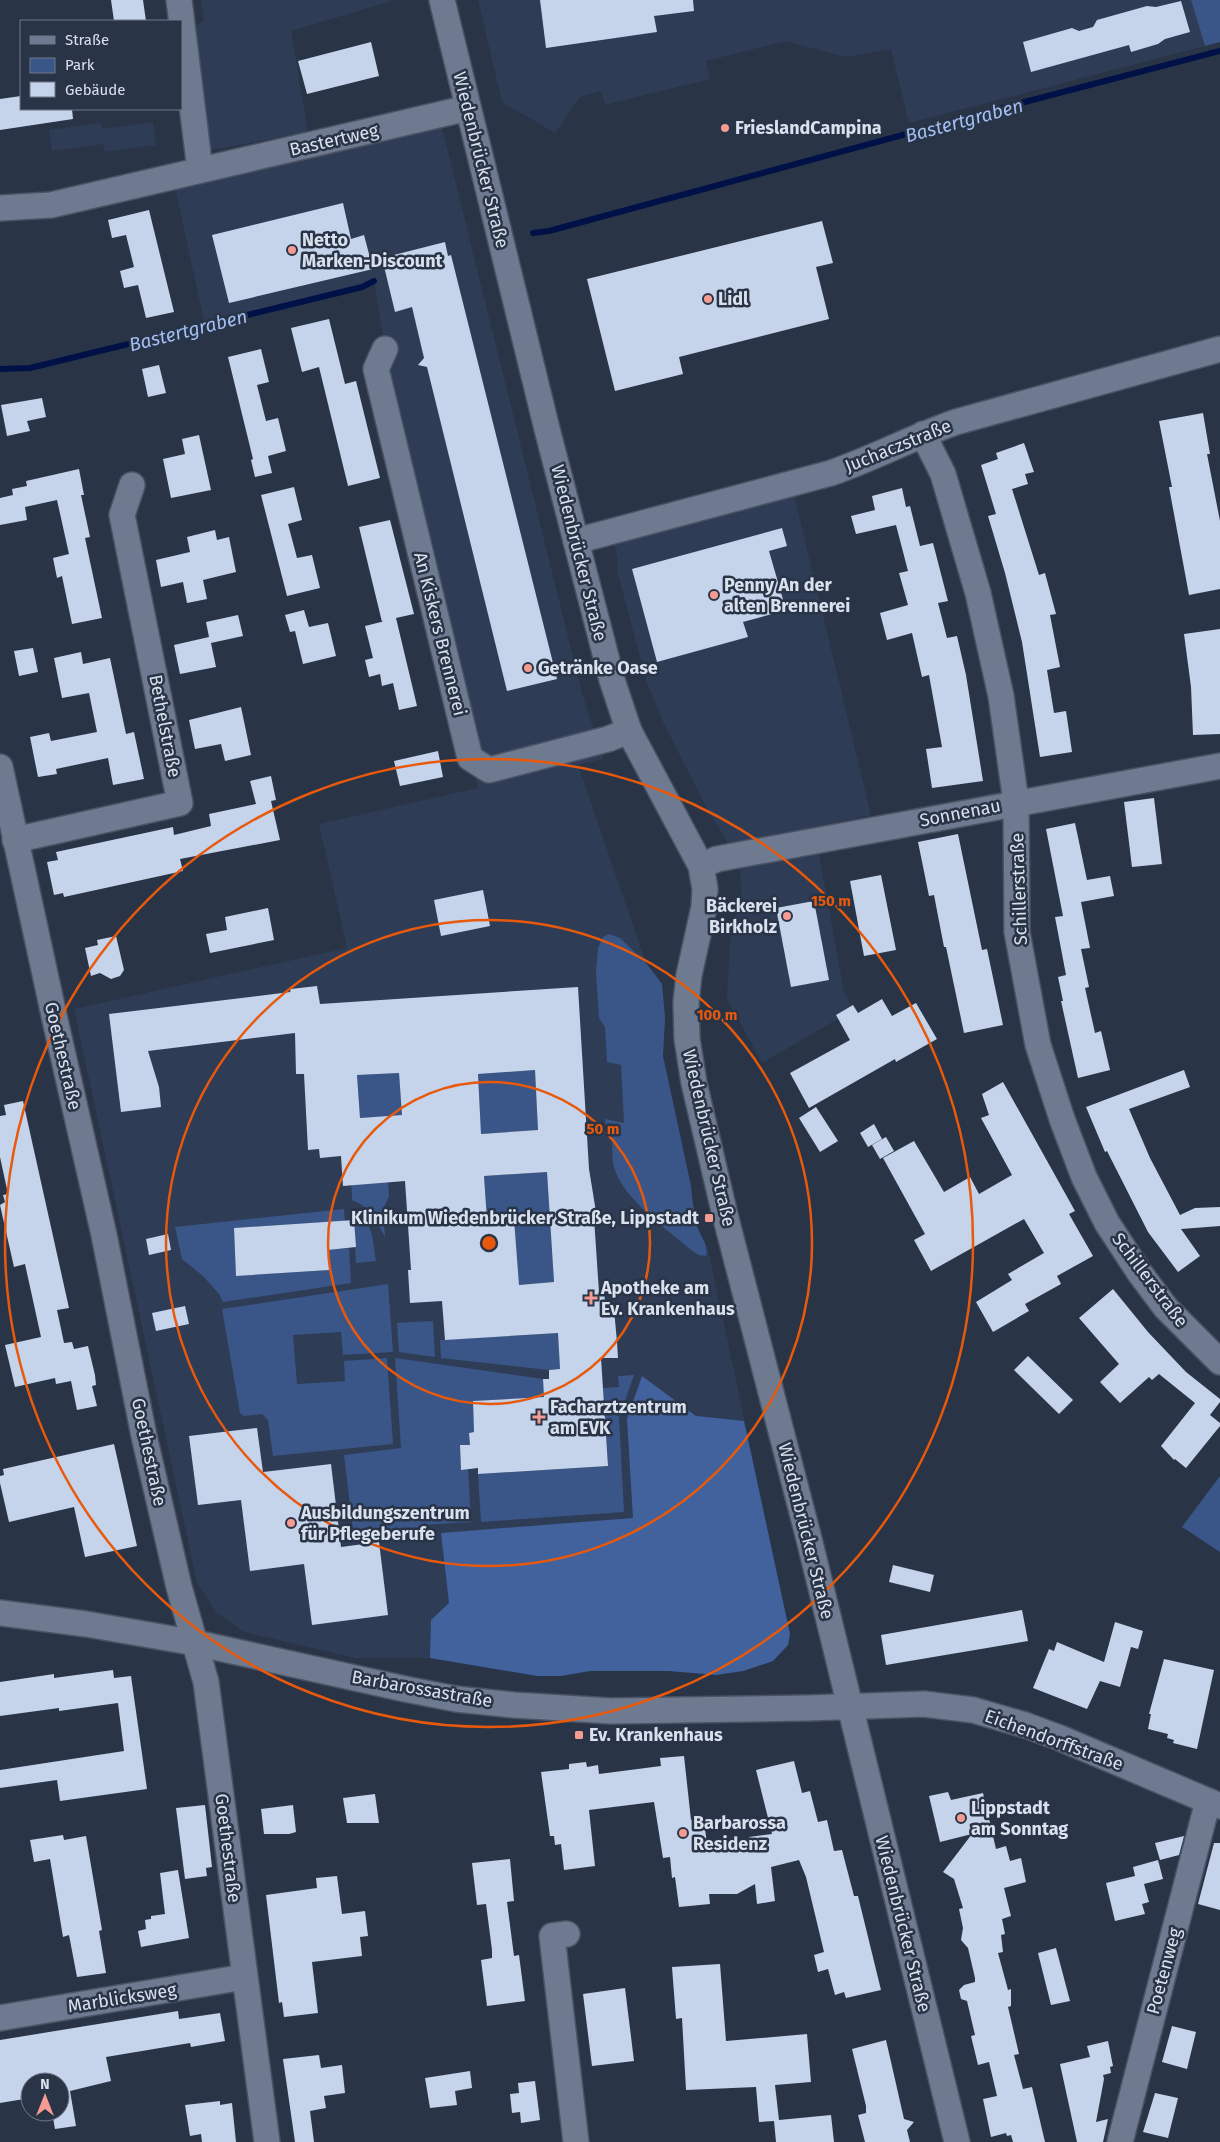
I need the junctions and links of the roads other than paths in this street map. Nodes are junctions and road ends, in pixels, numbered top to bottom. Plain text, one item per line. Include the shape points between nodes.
1 (179, 0) edge
2 (442, 0) edge
3 (181, 20) edge
4 (182, 24) edge
5 (468, 108) junction
6 (200, 170) junction
7 (0, 208) edge
8 (385, 349) dead end
9 (1219, 355) edge
10 (922, 434) junction
11 (132, 485) dead end
12 (576, 541) junction
13 (629, 731) junction
14 (0, 766) edge
15 (1220, 766) edge
16 (1016, 802) junction
17 (15, 840) junction
18 (701, 866) junction
19 (1220, 1362) edge
20 (0, 1613) edge
21 (196, 1643) junction
22 (850, 1707) junction
23 (1214, 1803) edge
24 (567, 1934) dead end
25 (244, 1977) junction
26 (0, 2018) edge
27 (267, 2142) edge
28 (576, 2142) edge
29 (957, 2142) edge
30 (1120, 2142) edge

1 - 3 street
2 - 5 street, Wiedenbrücker Straße
4 - 6 street
5 - 6 street, Bastertweg
5 - 12 street, Wiedenbrücker Straße
6 - 7 street, Bastertweg via 51,204
8 - 13 street, An Kiskers Brennerei via 376,369 470,758 488,770
9 - 10 street, Juchaczstraße via 956,422
10 - 12 street, Juchaczstraße via 831,473
10 - 16 street, Schillerstraße via 943,474 978,593 1001,696
11 - 17 street, Bethelstraße via 122,515 180,803
12 - 13 street, Wiedenbrücker Straße via 612,680
13 - 18 street, Wiedenbrücker Straße
14 - 17 street, Goethestraße
15 - 16 street, Sonnenau
16 - 18 street, Sonnenau via 717,859
16 - 19 street, Schillerstraße via 1017,932 1038,1044 1062,1119 1084,1177 1139,1272 1166,1308
17 - 21 street, Goethestraße via 104,1235 144,1436 179,1586
18 - 22 street, Wiedenbrücker Straße via 704,907 686,1002 687,1040 694,1083
20 - 21 street, Barbarossastraße
21 - 22 street, Barbarossastraße via 405,1689 514,1705 611,1711
21 - 25 street, Goethestraße via 206,1682
22 - 23 street, Eichendorffstraße via 924,1704 972,1710 1060,1738
22 - 29 street, Wiedenbrücker Straße
23 - 30 street, Poetenweg
24 - 28 street via 552,1936
25 - 26 street, Marblicksweg
25 - 27 street, Goethestraße

